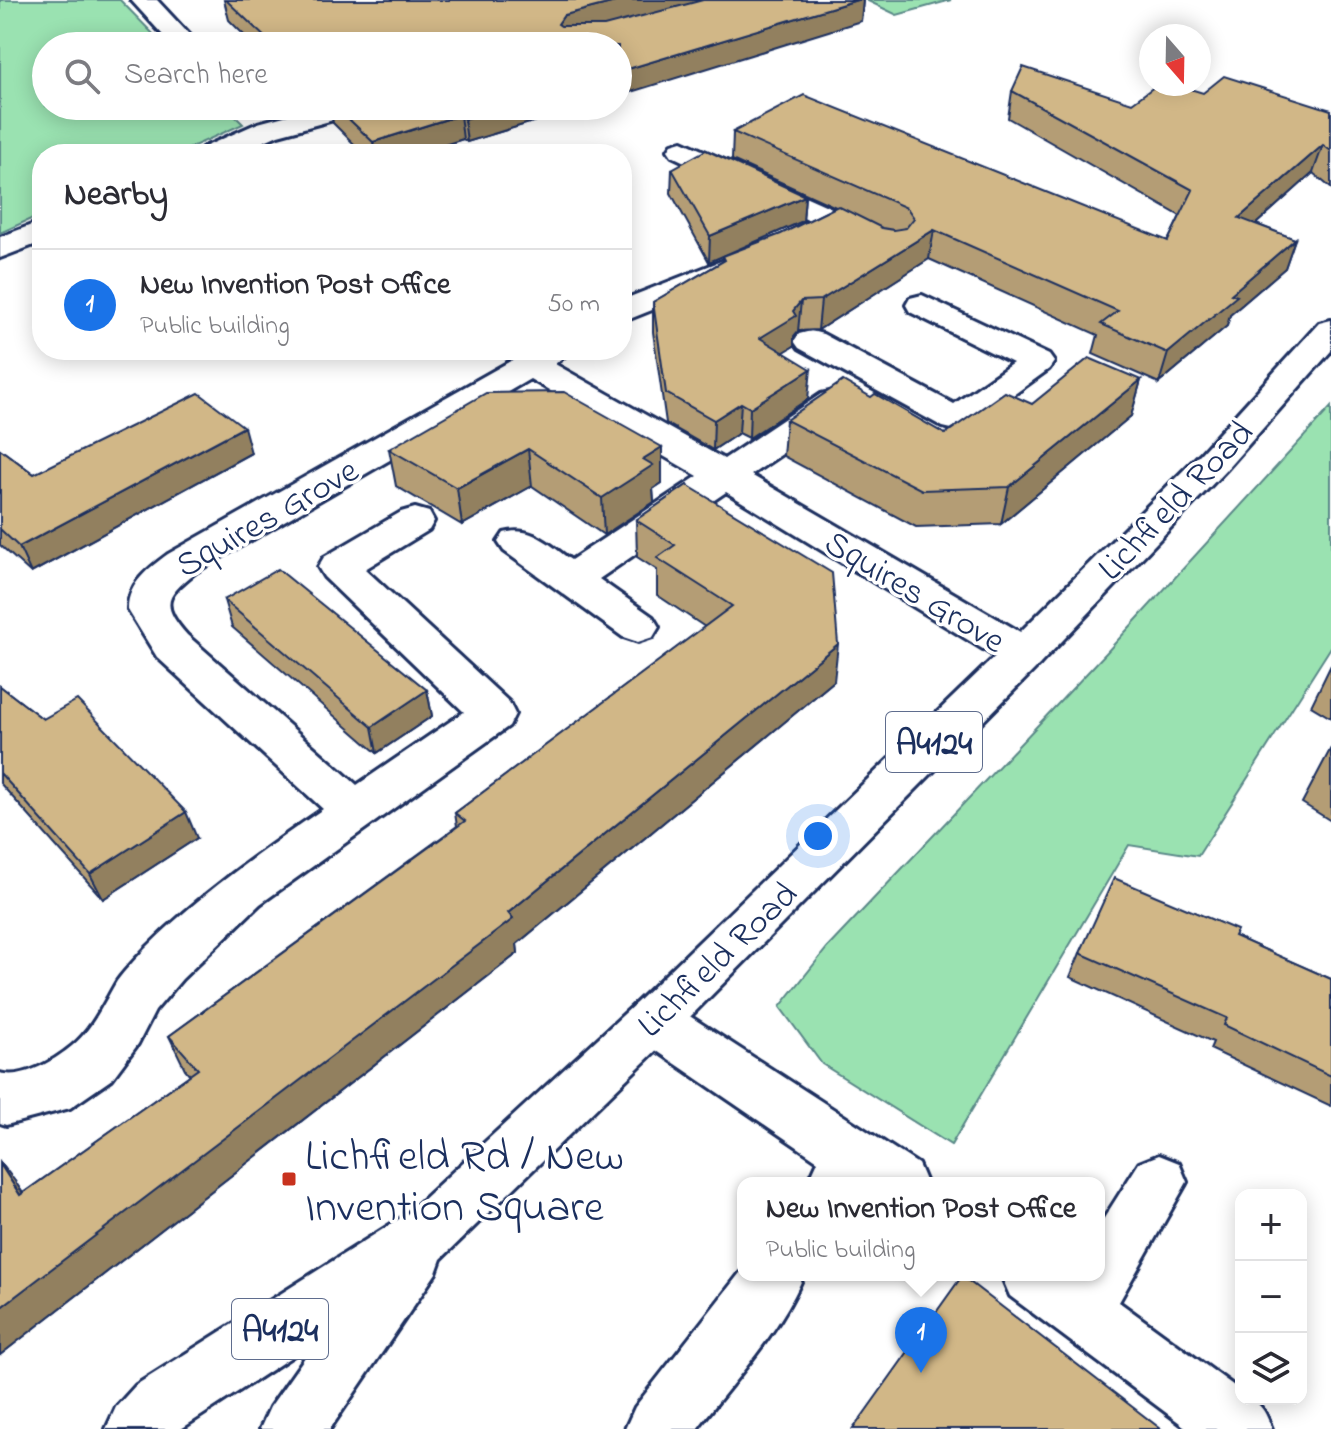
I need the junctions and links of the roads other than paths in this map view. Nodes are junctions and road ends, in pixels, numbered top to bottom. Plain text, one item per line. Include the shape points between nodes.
1 (146, 1) edge
2 (174, 32) edge
3 (259, 120) edge
4 (301, 120) edge
5 (268, 129) junction
6 (234, 144) edge
7 (682, 150) dead end
8 (834, 221) junction
9 (32, 235) edge
10 (891, 247) edge
11 (0, 249) edge
12 (922, 305) dead end
13 (632, 308) edge
14 (1331, 330) edge
15 (811, 341) dead end
16 (537, 360) edge
17 (547, 360) edge
18 (873, 375) junction
19 (726, 476) junction
20 (415, 521) dead end
21 (518, 542) dead end
22 (571, 579) junction
23 (638, 627) dead end
24 (1024, 654) junction
25 (354, 810) junction
26 (653, 1020) junction
27 (0, 1098) edge
28 (863, 1173) edge
29 (1159, 1182) dead end
30 (428, 1234) junction
31 (1105, 1270) edge
32 (770, 1281) edge
33 (1040, 1281) edge
34 (1098, 1281) edge
35 (1081, 1309) junction
36 (138, 1429) edge
37 (292, 1429) edge
38 (657, 1429) edge
39 (1240, 1429) edge

1 - 2 street
3 - 5 street
4 - 5 street
5 - 6 street
7 - 8 street
8 - 10 street
8 - 13 street
9 - 11 street
12 - 18 street via 1037,362 956,419
14 - 24 street, Lichfield Road / A4124 via 1213,462
15 - 18 street
16 - 25 street, Squires Grove via 182,563 154,584 146,603 153,625 172,646
17 - 19 street, Squires Grove
18 - 19 street
19 - 22 street
19 - 24 street, Squires Grove
20 - 25 street via 338,567 493,714
21 - 22 street
22 - 23 street
24 - 26 street, Lichfield Road / A4124
25 - 27 street via 243,890 164,964 93,1062 51,1090
26 - 28 street
26 - 30 street, Lichfield Road / A4124
29 - 31 street
30 - 36 street, Lichfield Road / A4124 via 158,1407
30 - 37 street, Lichfield Road / A4124
32 - 38 street
33 - 35 street
34 - 35 street
35 - 39 street

